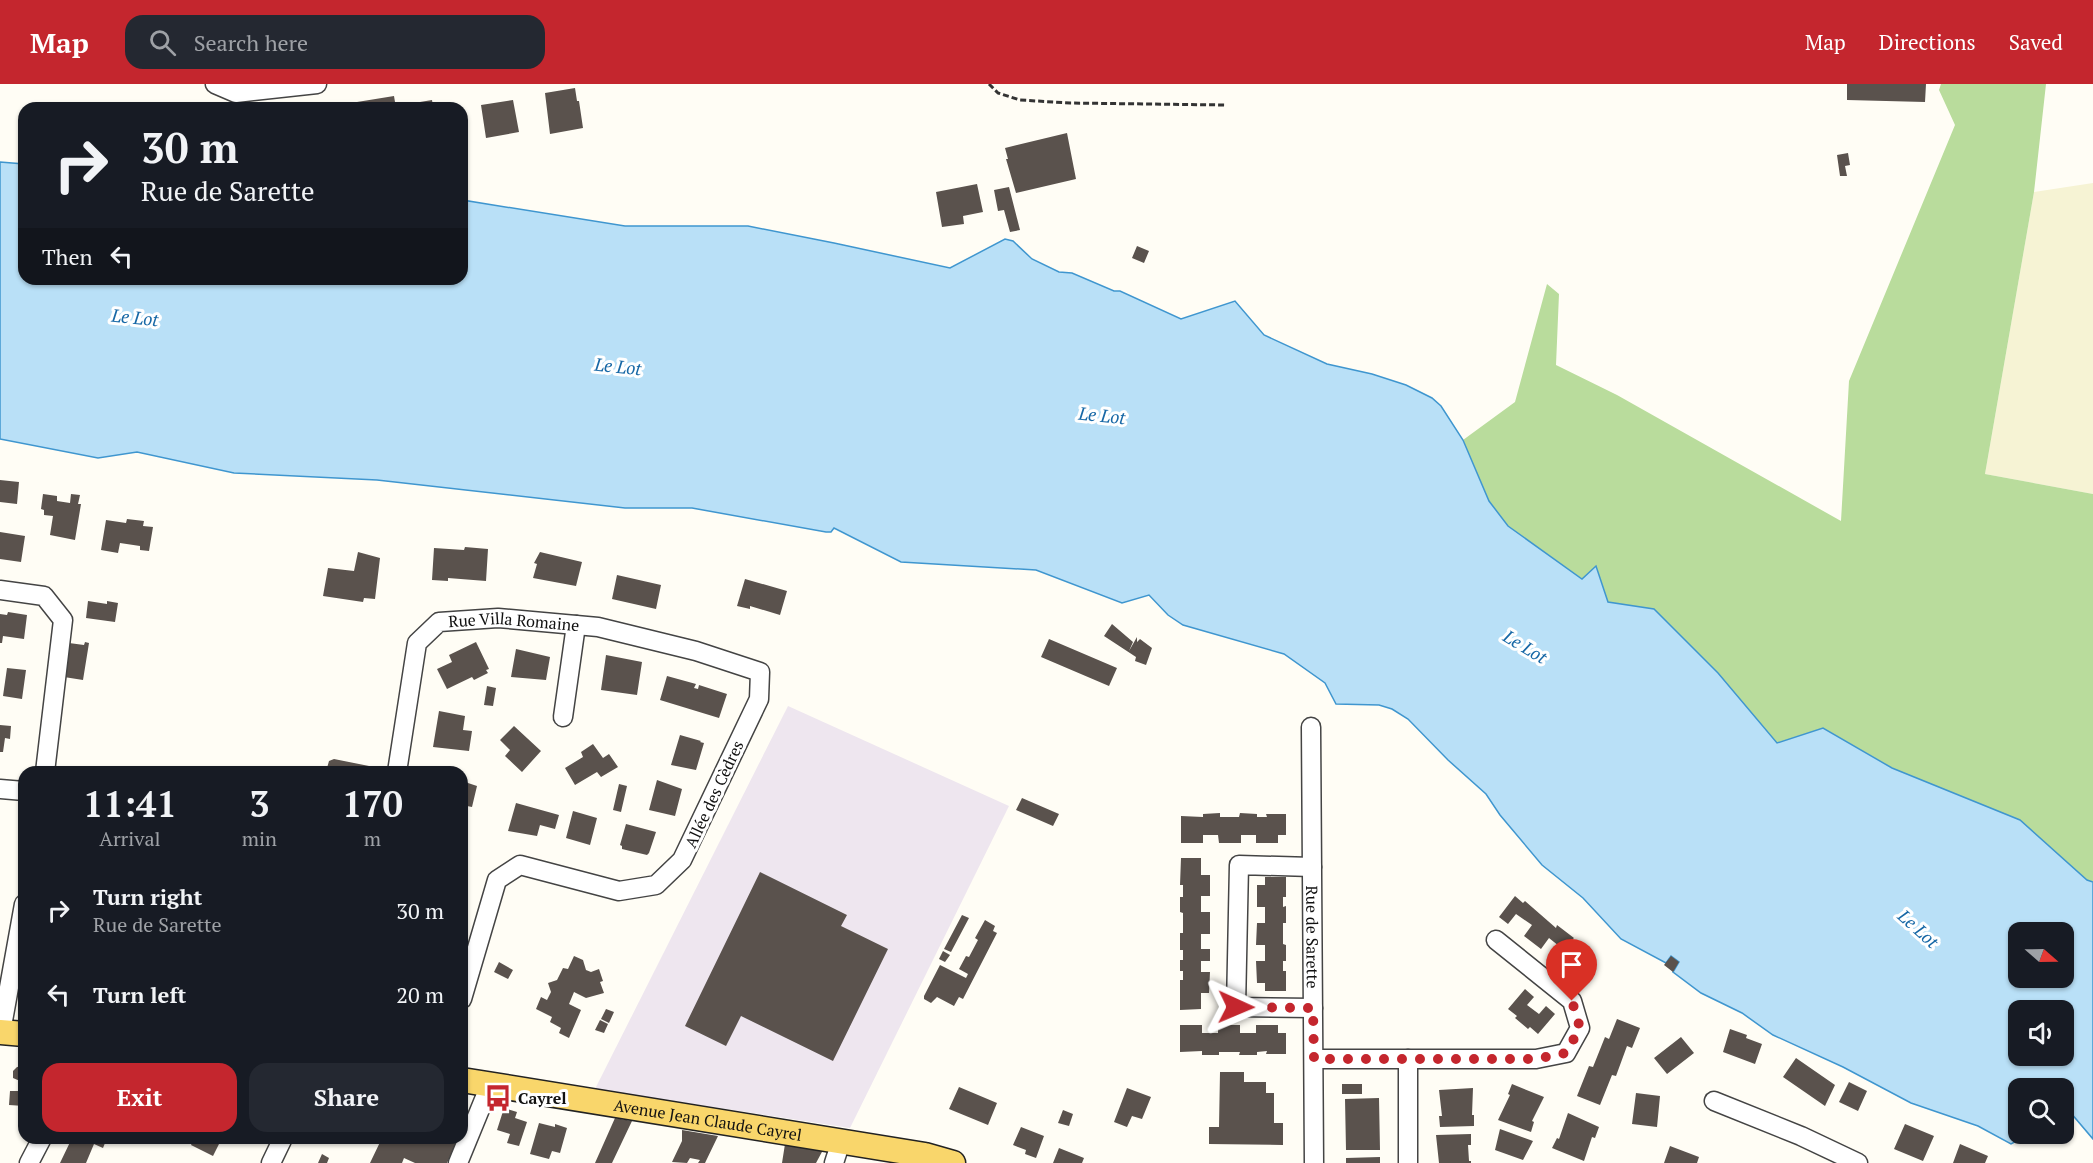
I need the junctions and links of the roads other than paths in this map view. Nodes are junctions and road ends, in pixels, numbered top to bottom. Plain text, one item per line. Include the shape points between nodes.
1 (215, 84) edge
2 (317, 84) edge
3 (0, 590) edge
4 (576, 625) junction
5 (710, 656) joint
6 (563, 717) dead end
7 (1311, 727) dead end
8 (46, 766) edge
9 (398, 766) edge
10 (0, 789) edge
11 (18, 790) edge
12 (1312, 867) junction
13 (1496, 940) dead end
14 (18, 952) edge
15 (468, 979) edge
16 (1313, 1008) junction
17 (8, 1033) edge
18 (1314, 1059) junction
19 (1408, 1059) junction
20 (468, 1081) edge
21 (490, 1085) junction
22 (1714, 1101) dead end
23 (468, 1139) edge
24 (39, 1144) edge
25 (280, 1144) edge
26 (466, 1144) edge
27 (838, 1152) edge
28 (29, 1163) edge
29 (271, 1163) edge
30 (458, 1163) edge
31 (953, 1163) edge
32 (1314, 1163) edge
33 (1408, 1163) edge
34 (1857, 1163) edge

1 - 2 street via 236,93
3 - 8 street via 44,596 63,620
4 - 5 street, Rue Villa Romaine via 598,627
4 - 6 street
4 - 9 street, Rue Villa Romaine via 498,618 439,622 417,643
5 - 15 street, Allée des Cèdres via 760,672 759,699 682,860 656,885 620,891 520,865 497,880
7 - 12 street, Rue de Sarette
10 - 11 street
12 - 16 street, Rue de Sarette
12 - 16 street, Rue de Sarette via 1239,866 1236,1007
13 - 19 street via 1572,1001 1580,1028 1566,1053 1536,1059
14 - 17 street
16 - 18 street, Rue de Sarette
18 - 19 street
18 - 32 street, Rue de Sarette
19 - 33 street
20 - 21 main road, Avenue Jean Claude Cayrel
21 - 23 street
21 - 27 main road, Avenue Jean Claude Cayrel
22 - 34 street
24 - 28 street
25 - 29 street
26 - 30 street
27 - 31 main road, Avenue Jean Claude Cayrel via 925,1155

